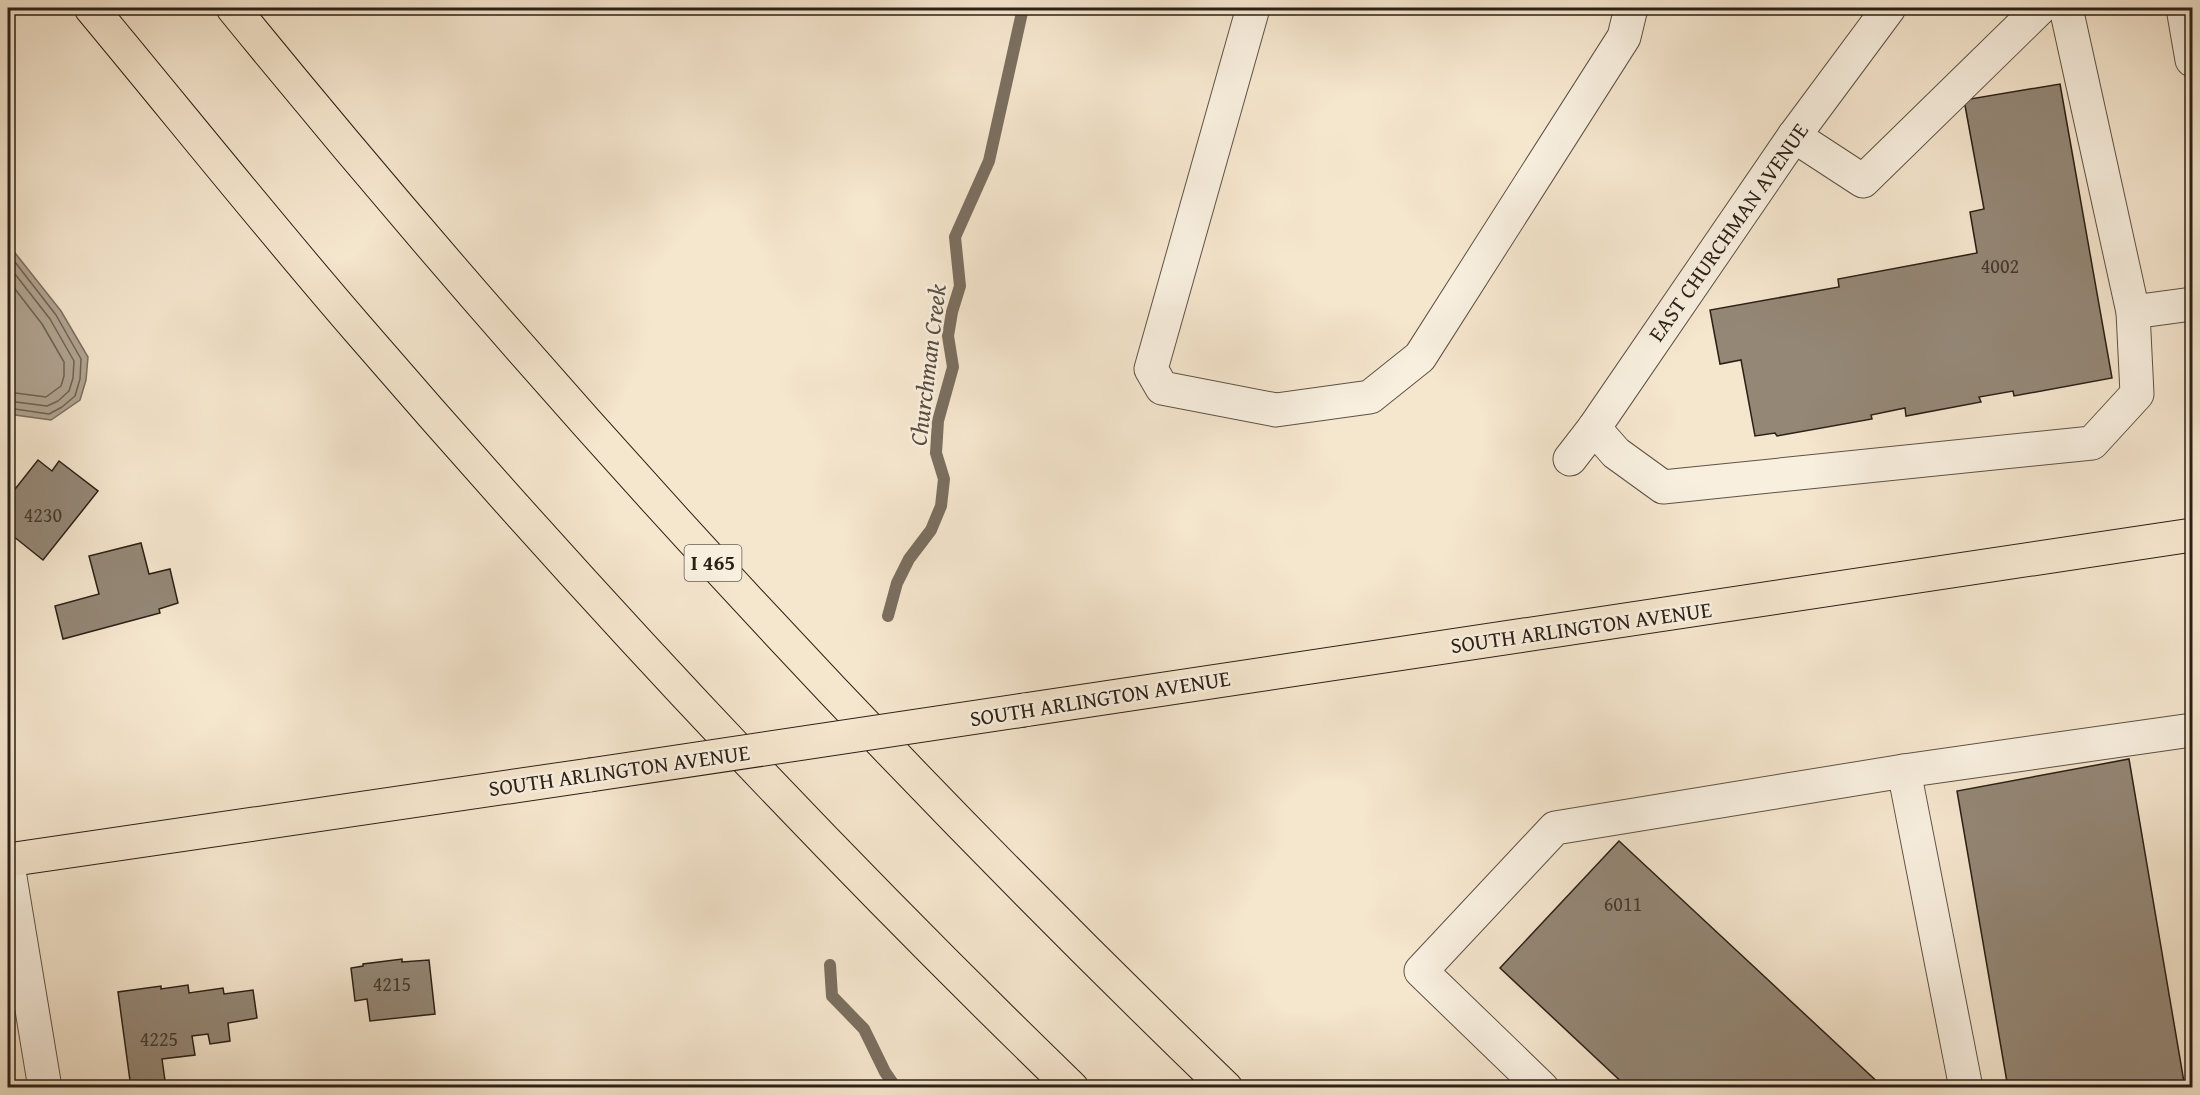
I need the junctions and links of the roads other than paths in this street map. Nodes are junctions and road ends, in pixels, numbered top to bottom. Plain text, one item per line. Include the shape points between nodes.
1 (91, 8) edge
2 (233, 8) edge
3 (1253, 8) edge
4 (1631, 8) edge
5 (1889, 8) edge
6 (2040, 8) edge
7 (2066, 8) edge
8 (2184, 8) edge
9 (2193, 60) edge
10 (1794, 136) junction
11 (2193, 304) edge
12 (2133, 312) junction
13 (1594, 428) junction
14 (1570, 459) dead end
15 (2193, 535) edge
16 (2193, 730) edge
17 (1904, 771) junction
18 (8, 863) edge
19 (45, 1088) edge
20 (1072, 1088) edge
21 (1226, 1088) edge
22 (1542, 1088) edge
23 (1966, 1088) edge

1 - 20 main road via 357,327 645,650 834,850
2 - 21 main road, I 465 via 441,256 746,599 918,782
3 - 4 street via 1151,369 1162,388 1276,410 1370,397 1420,357 1624,37
5 - 10 street, EAST CHURCHMAN AVENUE
6 - 10 street via 1863,181
7 - 12 street
8 - 9 street
10 - 13 street, EAST CHURCHMAN AVENUE
11 - 12 street
12 - 13 street via 2137,394 2092,443 1663,487 1616,453
13 - 14 street, EAST CHURCHMAN AVENUE
15 - 18 main road, SOUTH ARLINGTON AVENUE, bridge
16 - 17 street
17 - 22 street via 1555,828 1421,971
17 - 23 street
18 - 19 street

